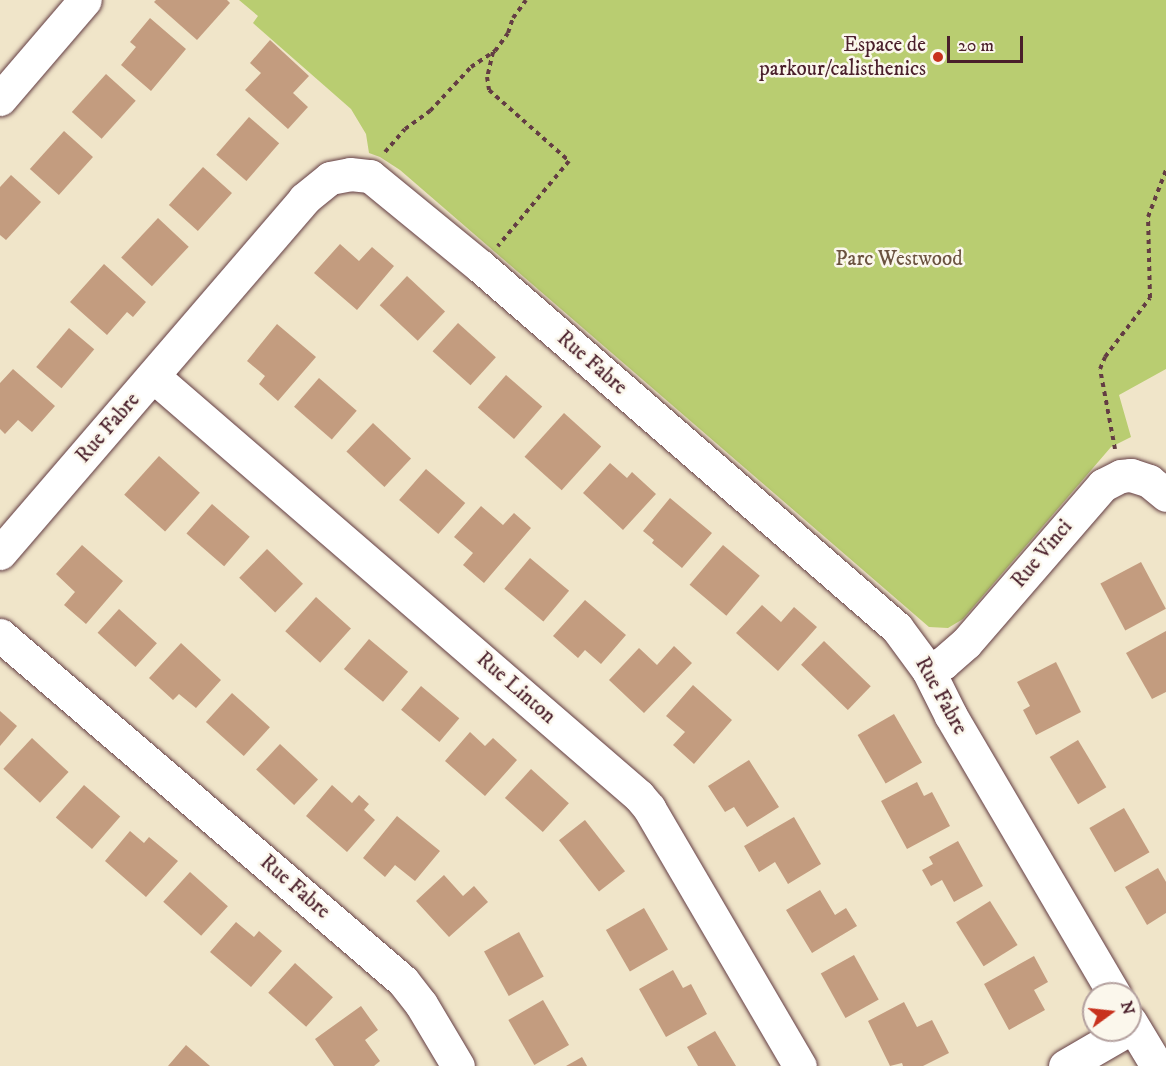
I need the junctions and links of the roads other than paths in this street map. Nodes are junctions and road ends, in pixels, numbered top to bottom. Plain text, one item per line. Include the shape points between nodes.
1 (85, 0) edge
2 (0, 99) edge
3 (153, 376) junction
4 (1166, 495) edge
5 (0, 553) edge
6 (0, 634) edge
7 (928, 670) junction
8 (1107, 982) edge
9 (1105, 1042) edge
10 (1140, 1042) edge
11 (458, 1066) edge
12 (800, 1066) edge
13 (1065, 1066) edge
14 (1157, 1066) edge

1 - 2 street
3 - 5 street, Rue Fabre
3 - 7 street, Rue Fabre via 311,192 340,175 370,176 882,613
3 - 12 street, Rue Linton via 639,796
4 - 7 street, Rue Vinci via 1140,476 1121,476 1094,494 966,643 944,663
6 - 11 street, Rue Fabre via 403,981
7 - 8 street, Rue Fabre
9 - 13 street
10 - 14 street

